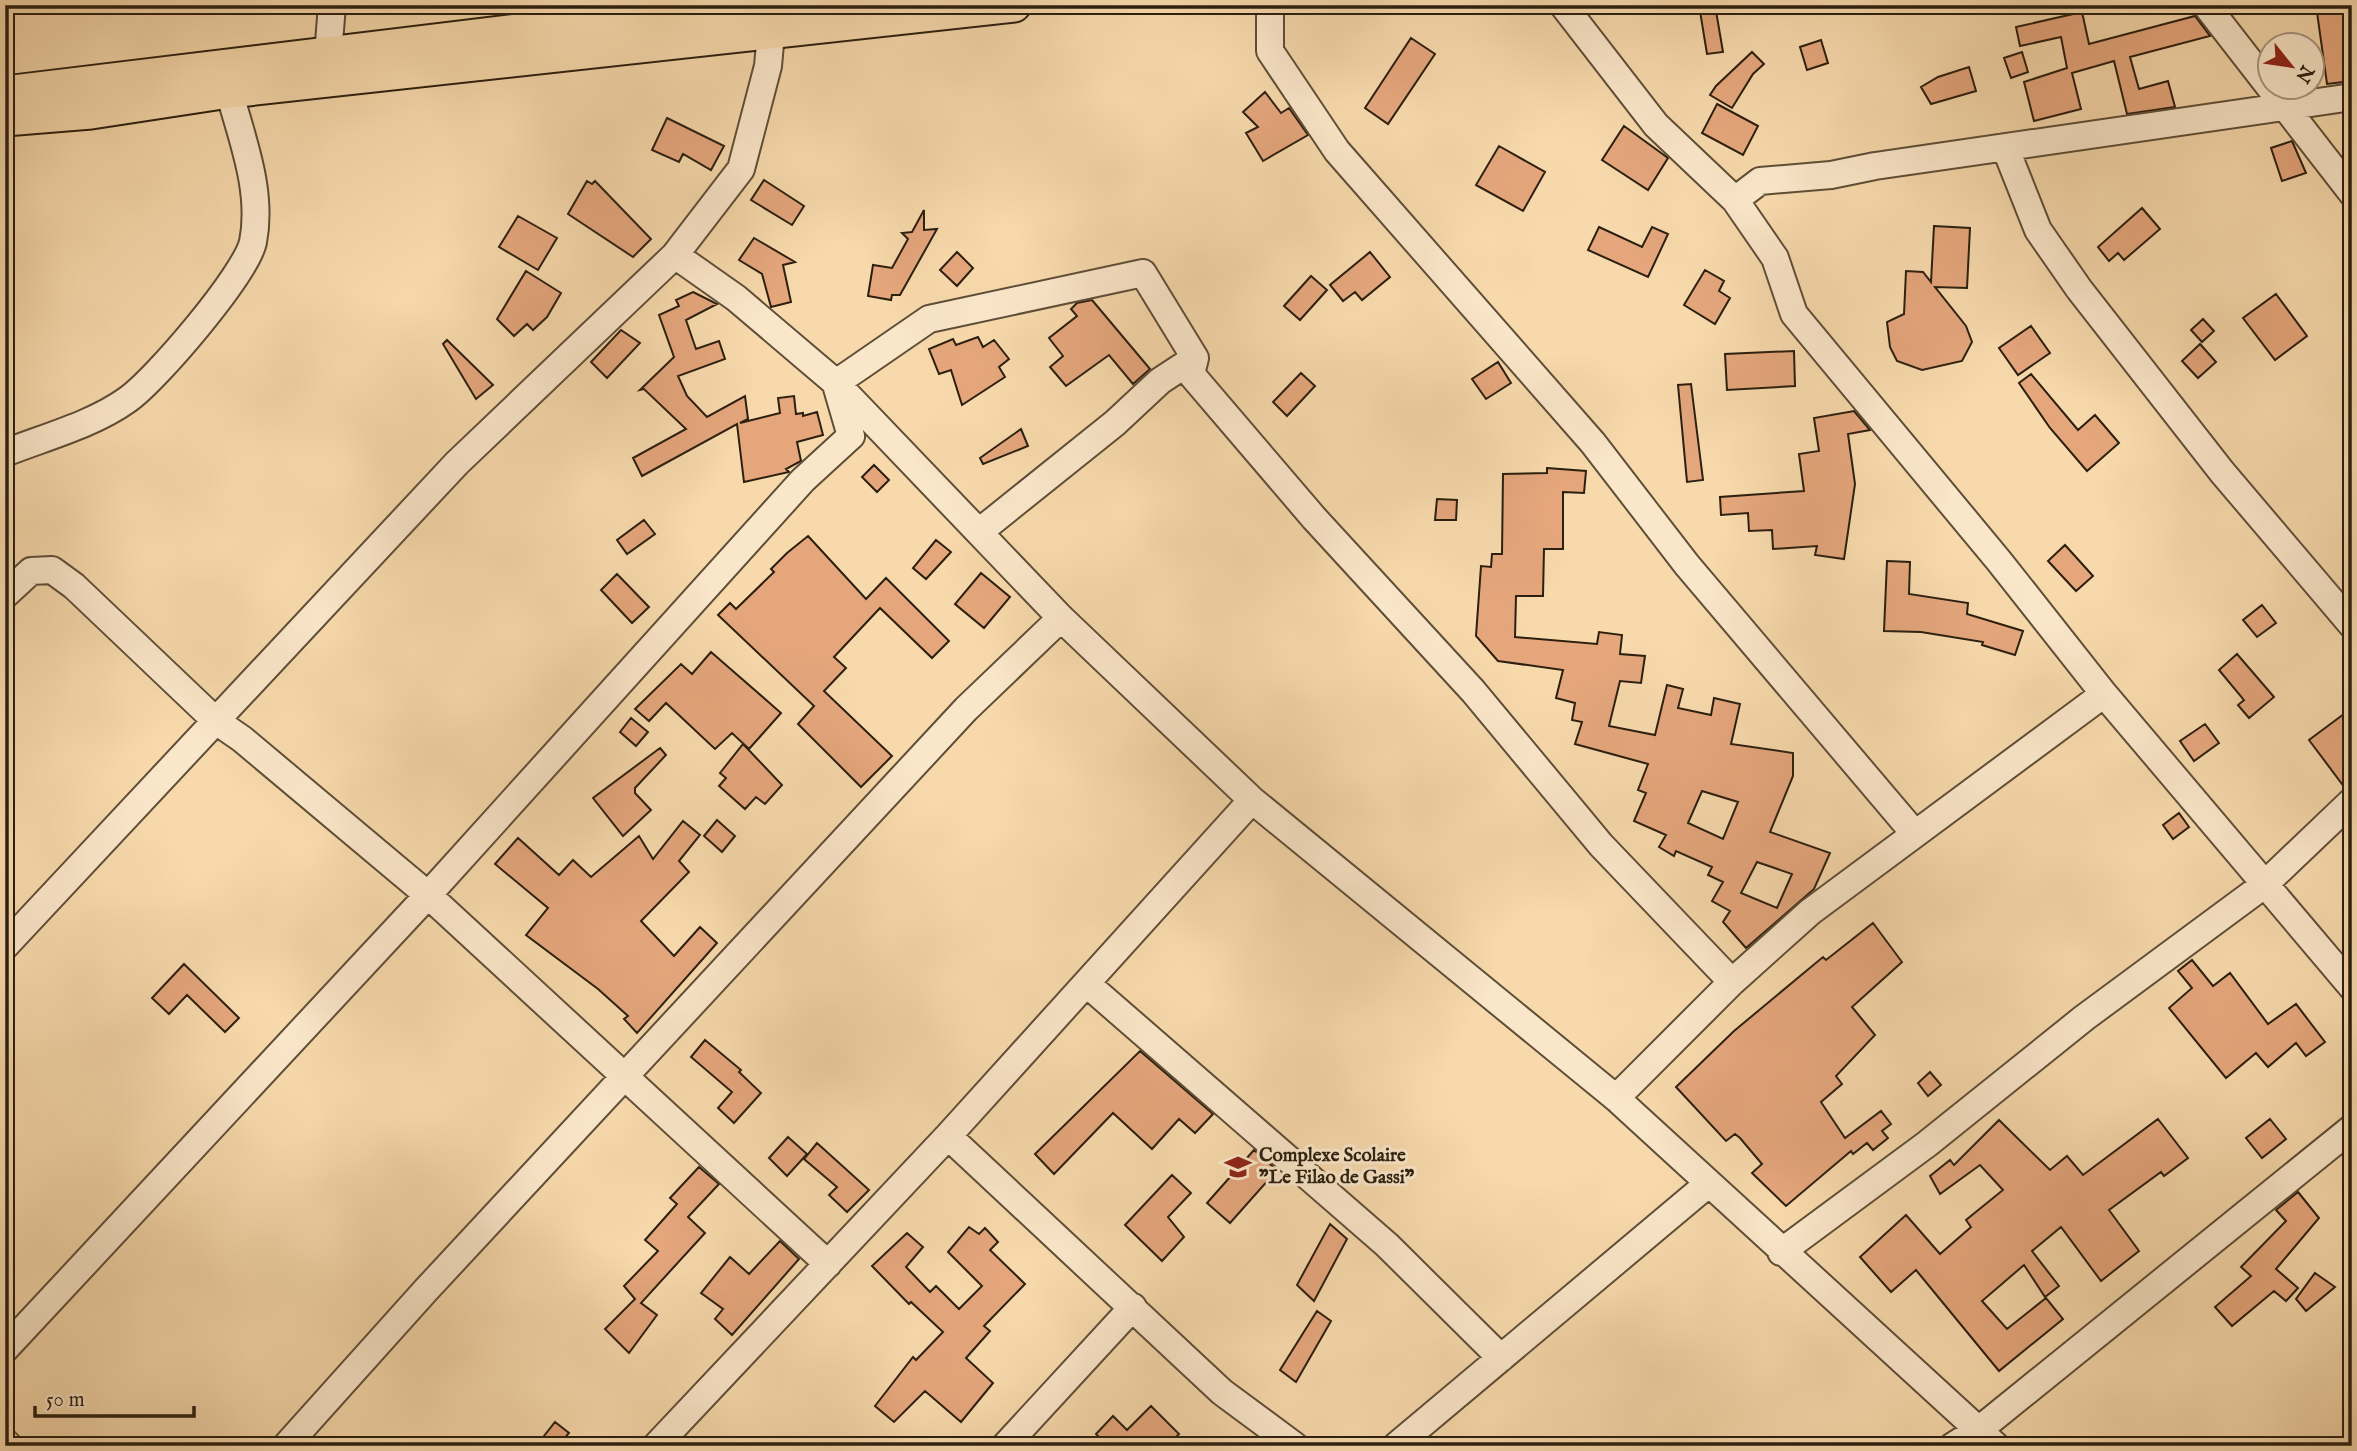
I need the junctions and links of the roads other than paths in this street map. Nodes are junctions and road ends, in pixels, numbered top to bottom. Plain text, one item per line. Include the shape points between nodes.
1 (332, 5) edge
2 (808, 5) edge
3 (1014, 5) edge
4 (1270, 5) edge
5 (1563, 5) edge
6 (2206, 5) edge
7 (955, 9) edge
8 (771, 33) junction
9 (328, 55) junction
10 (229, 91) junction
11 (5, 93) edge
12 (2352, 97) edge
13 (2283, 105) junction
14 (5, 119) edge
15 (2005, 147) junction
16 (2352, 193) edge
17 (1735, 200) junction
18 (675, 255) junction
19 (1195, 358) junction
20 (836, 383) junction
21 (5, 453) edge
22 (979, 532) junction
23 (5, 595) edge
24 (1061, 618) junction
25 (2352, 625) edge
26 (2104, 694) junction
27 (216, 721) junction
28 (1252, 800) junction
29 (2352, 801) edge
30 (1915, 834) junction
31 (2264, 885) junction
32 (428, 895) junction
33 (5, 946) edge
34 (1732, 982) junction
35 (1087, 984) junction
36 (2352, 987) edge
37 (624, 1077) junction
38 (1616, 1098) junction
39 (2352, 1128) edge
40 (948, 1136) junction
41 (1708, 1184) junction
42 (1781, 1252) junction
43 (828, 1264) junction
44 (1133, 1307) junction
45 (5, 1349) edge
46 (1501, 1358) junction
47 (1988, 1438) edge
48 (5, 1442) edge
49 (9, 1446) edge
50 (286, 1446) edge
51 (656, 1446) edge
52 (1005, 1446) edge
53 (1294, 1446) edge
54 (1396, 1446) edge
55 (1953, 1446) edge

1 - 9 street
2 - 9 main road via 558,26
3 - 7 main road
4 - 30 street via 1270,51 1337,151 1584,433 1687,565
5 - 17 street via 1656,124
6 - 13 street
7 - 8 main road
8 - 10 main road
8 - 18 street via 768,66 741,169
9 - 11 main road
10 - 14 main road via 91,112
10 - 21 street via 255,190 253,244 229,284 127,400 95,418
12 - 13 street
13 - 15 street
13 - 16 street
15 - 17 street via 1831,175 1759,181
15 - 25 street via 2038,230 2079,289 2222,472
17 - 26 street via 1774,258 1794,314
18 - 20 street via 736,299
18 - 27 street via 457,463
19 - 20 street via 1143,273 929,319
19 - 22 street via 1160,381
19 - 34 street via 1191,374 1314,518 1473,691 1601,845
20 - 22 street
20 - 32 street via 851,436 803,480
22 - 24 street
23 - 27 street via 32,571 52,570
24 - 28 street
24 - 37 street via 966,709
26 - 30 street
26 - 31 street
27 - 32 street
27 - 33 street
28 - 35 street
28 - 38 street
29 - 31 street
30 - 34 street via 1811,912
31 - 36 street
31 - 42 street
32 - 37 street
32 - 45 street
34 - 38 street
35 - 40 street
35 - 46 street via 1387,1245
37 - 43 street
37 - 50 street
38 - 41 street
39 - 47 street
40 - 43 street
40 - 44 street
41 - 42 street
41 - 46 street
42 - 47 street
43 - 51 street
44 - 52 street
44 - 53 street via 1222,1392
46 - 54 street
47 - 55 street
48 - 49 street

